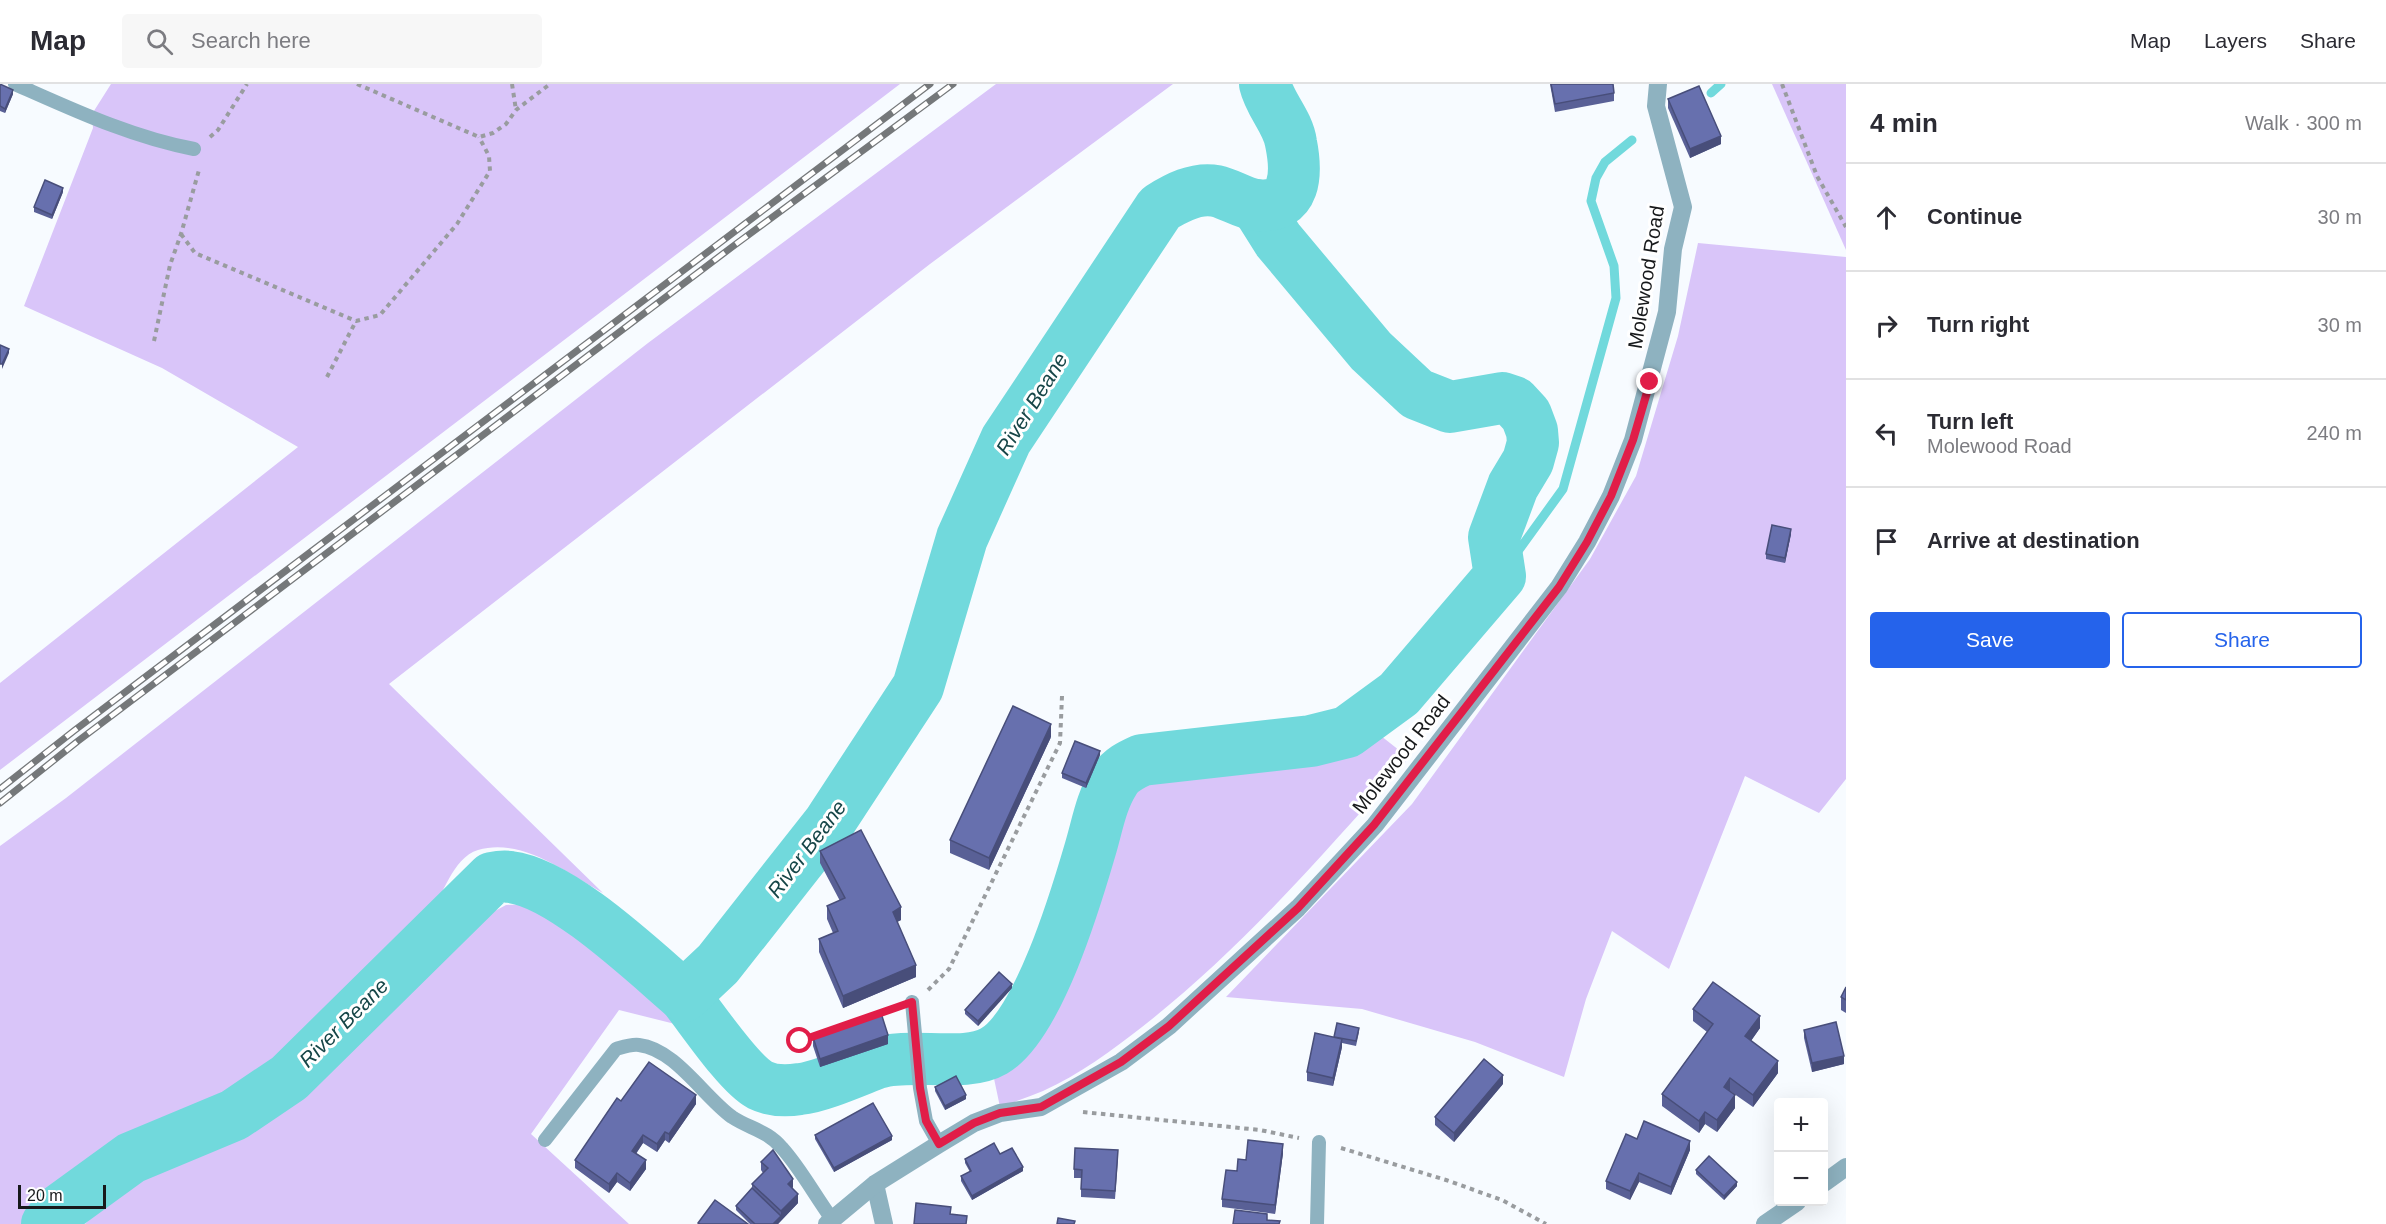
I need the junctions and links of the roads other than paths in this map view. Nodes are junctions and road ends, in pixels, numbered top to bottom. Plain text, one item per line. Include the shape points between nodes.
1 (15, 84) edge
2 (1658, 84) edge
3 (195, 149) road end
4 (912, 1002) road end
5 (545, 1140) dead end
6 (1319, 1142) dead end
7 (939, 1144) junction
8 (1846, 1167) edge
9 (1828, 1180) edge
10 (875, 1184) junction
11 (1791, 1206) edge
12 (829, 1222) edge
13 (884, 1224) edge
14 (1317, 1224) edge
15 (1765, 1224) edge

1 - 3 lane via 114,128
2 - 7 street, Molewood Road via 1656,106 1683,207 1673,249 1667,312 1633,440 1611,496 1559,587 1374,825 1298,908 1230,972 1121,1062 1041,1107 1000,1113
4 - 7 lane via 926,1121
5 - 12 lane via 616,1048 640,1045 677,1064 732,1116 770,1135 784,1149
6 - 14 lane
7 - 10 street, Molewood Road
8 - 9 street
10 - 12 street, Molewood Road
10 - 13 street
11 - 15 street

